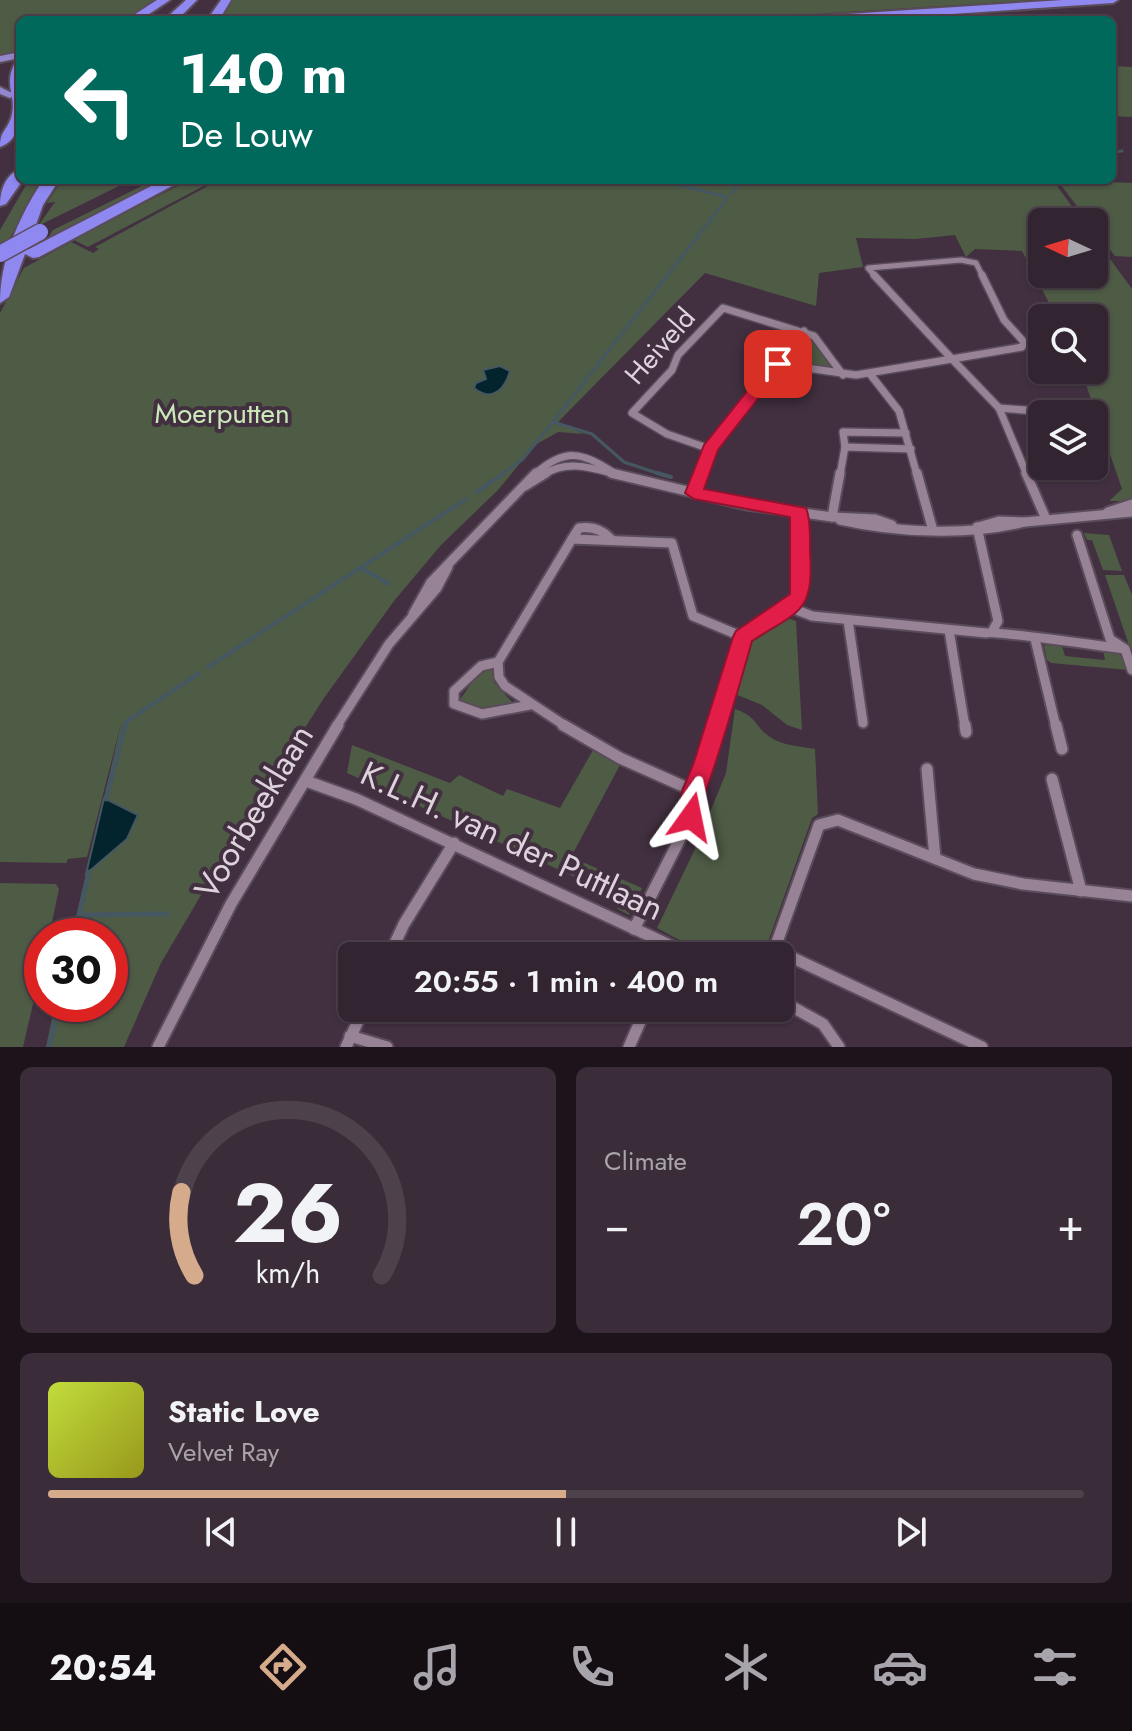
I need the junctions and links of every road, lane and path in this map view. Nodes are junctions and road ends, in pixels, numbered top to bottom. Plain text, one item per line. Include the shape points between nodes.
1 (165, 0) edge
2 (192, 0) edge
3 (201, 0) edge
4 (1113, 0) edge
5 (1132, 3) edge
6 (1002, 12) junction
7 (139, 16) edge
8 (174, 16) edge
9 (184, 16) edge
10 (874, 16) edge
11 (940, 16) edge
12 (966, 16) edge
13 (16, 69) edge
14 (11, 97) edge
15 (16, 116) edge
16 (0, 143) edge
17 (16, 163) edge
18 (0, 177) edge
19 (16, 179) edge
20 (48, 184) edge
21 (137, 184) edge
22 (167, 184) edge
23 (0, 201) edge
24 (0, 254) edge
25 (0, 272) edge
26 (0, 297) edge
27 (804, 331) junction
28 (954, 360) junction
29 (778, 364) junction
30 (870, 374) junction
31 (843, 376) junction
32 (999, 408) junction
33 (1028, 410) edge
34 (906, 433) junction
35 (845, 447) junction
36 (710, 449) junction
37 (911, 449) junction
38 (614, 473) junction
39 (525, 486) junction
40 (694, 493) junction
41 (1132, 504) edge
42 (799, 512) junction
43 (1107, 512) junction
44 (1132, 512) edge
45 (832, 517) junction
46 (1046, 519) junction
47 (932, 527) junction
48 (977, 527) junction
49 (1077, 535) dead end
50 (789, 607) junction
51 (848, 620) junction
52 (949, 630) junction
53 (993, 630) junction
54 (743, 637) junction
55 (1035, 639) junction
56 (1125, 649) junction
57 (498, 662) junction
58 (1132, 670) edge
59 (530, 705) junction
60 (863, 723) dead end
61 (966, 732) dead end
62 (1062, 749) dead end
63 (927, 769) dead end
64 (1052, 779) dead end
65 (306, 781) junction
66 (694, 791) junction
67 (454, 843) junction
68 (935, 858) junction
69 (1081, 891) junction
70 (1132, 896) edge
71 (634, 929) junction
72 (396, 942) edge
73 (656, 942) edge
74 (777, 942) edge
75 (794, 962) edge
76 (794, 1008) edge
77 (357, 1022) edge
78 (640, 1022) edge
79 (348, 1041) edge
80 (158, 1047) edge
81 (387, 1047) edge
82 (629, 1047) edge
83 (839, 1047) edge
84 (982, 1047) edge

1 - 7 highway
2 - 8 highway
3 - 9 highway
4 - 10 highway
5 - 6 highway
6 - 11 highway
6 - 12 highway
13 - 14 highway via 5,81
15 - 16 highway
17 - 18 highway
19 - 23 highway
20 - 26 highway via 35,205
21 - 24 highway, bridge
22 - 25 highway
27 - 29 street
27 - 31 street via 814,336
27 - 36 street, Heiveld via 723,308 633,409 636,417 667,434
28 - 28 street via 942,351 868,268 967,260 979,266 1004,320 1025,345
28 - 30 street
28 - 32 street
29 - 31 street
29 - 36 street
30 - 31 street
30 - 34 street via 899,411
32 - 33 street
32 - 46 street
34 - 35 street via 843,432
34 - 37 street
35 - 37 street
35 - 45 street
36 - 40 street
37 - 47 street
38 - 39 street, Voorbeeklaan via 565,465
38 - 39 street, Voorbeeklaan via 584,457 565,455 553,458
38 - 40 street
39 - 65 street, Voorbeeklaan via 448,567 426,605 371,671
40 - 42 street
41 - 43 street
42 - 45 street
42 - 50 street via 800,596
43 - 44 street
43 - 46 street
45 - 47 street via 863,526
46 - 48 street via 1001,529
47 - 48 street
48 - 53 street via 998,621
49 - 56 street via 1110,639
50 - 51 street
50 - 54 street
51 - 52 street
51 - 60 street
52 - 53 street
52 - 61 street
53 - 55 street
54 - 57 street via 693,616 672,543 572,539
54 - 66 street
55 - 56 street
55 - 62 street
56 - 58 street
57 - 59 street via 505,686
57 - 59 street via 481,666 454,691 454,704 488,716
59 - 66 street via 620,758
63 - 68 street
64 - 69 street
65 - 67 street, K.L.H. van der Puttlaan
65 - 80 street, Voorbeeklaan via 194,968
66 - 71 street via 691,817
67 - 71 street, K.L.H. van der Puttlaan
67 - 72 street
68 - 69 street via 974,874
68 - 74 street via 838,820 819,825
69 - 70 street
71 - 73 street, K.L.H. van der Puttlaan
75 - 84 street
76 - 83 street via 834,1032
77 - 79 street
78 - 82 street
79 - 81 street

